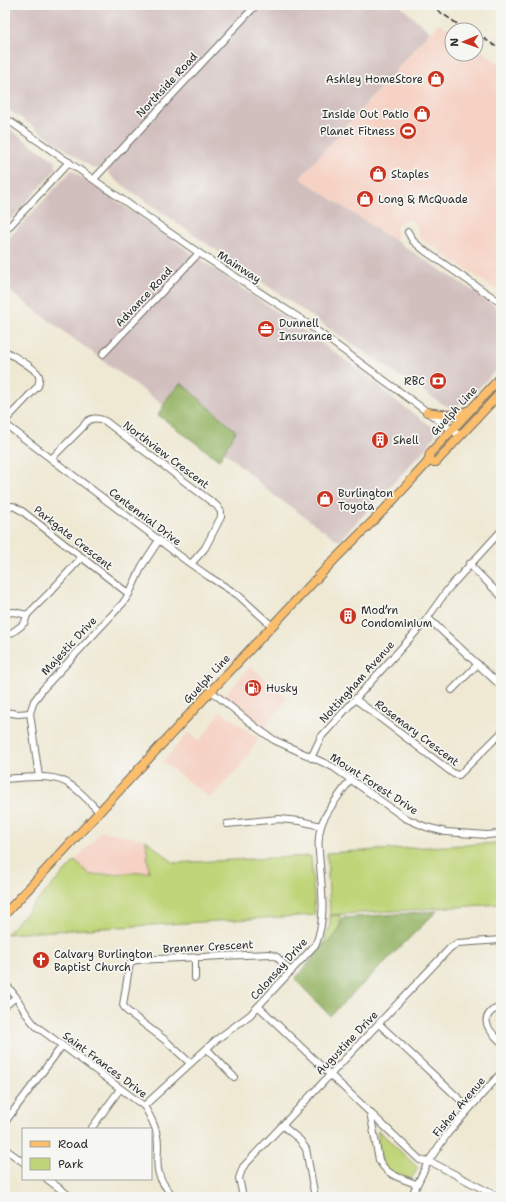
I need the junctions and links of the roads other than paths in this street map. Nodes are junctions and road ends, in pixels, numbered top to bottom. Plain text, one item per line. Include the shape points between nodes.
1 (256, 5) edge
2 (5, 118) edge
3 (69, 162) junction
4 (94, 179) junction
5 (5, 230) edge
6 (408, 232) dead end
7 (199, 253) junction
8 (501, 303) edge
9 (5, 351) edge
10 (103, 354) dead end
11 (501, 377) edge
12 (501, 392) edge
13 (476, 404) junction
14 (427, 412) junction
15 (5, 422) edge
16 (452, 430) junction
17 (460, 436) junction
18 (52, 458) junction
19 (428, 462) junction
20 (5, 513) edge
21 (501, 531) edge
22 (159, 540) junction
23 (82, 557) junction
24 (191, 564) junction
25 (469, 564) junction
26 (129, 594) junction
27 (501, 596) edge
28 (5, 613) edge
29 (27, 615) junction
30 (428, 618) junction
31 (272, 626) junction
32 (5, 636) edge
33 (478, 664) junction
34 (501, 686) edge
35 (452, 690) dead end
36 (211, 691) junction
37 (355, 699) junction
38 (5, 712) edge
39 (30, 714) junction
40 (501, 734) edge
41 (311, 758) junction
42 (39, 777) junction
43 (5, 779) edge
44 (351, 779) junction
45 (99, 812) junction
46 (227, 824) dead end
47 (321, 826) junction
48 (500, 833) edge
49 (5, 914) edge
50 (501, 940) edge
51 (194, 958) junction
52 (291, 972) junction
53 (195, 978) dead end
54 (5, 984) edge
55 (16, 997) junction
56 (5, 1006) edge
57 (258, 1007) junction
58 (501, 1009) edge
59 (379, 1024) junction
60 (501, 1042) edge
61 (62, 1046) junction
62 (207, 1049) junction
63 (190, 1063) junction
64 (501, 1073) edge
65 (330, 1075) junction
66 (234, 1077) dead end
67 (120, 1089) junction
68 (144, 1106) junction
69 (469, 1108) junction
70 (370, 1112) junction
71 (5, 1122) edge
72 (283, 1126) junction
73 (92, 1128) edge
74 (5, 1149) edge
75 (22, 1161) edge
76 (428, 1162) junction
77 (51, 1180) edge
78 (416, 1184) junction
79 (71, 1197) edge
80 (174, 1197) edge
81 (243, 1197) edge
82 (315, 1197) edge
83 (411, 1197) edge
84 (498, 1197) edge

1 - 4 street, Northside Road
2 - 3 street, Mainway
3 - 4 street, Mainway
3 - 5 street
4 - 7 street, Mainway
6 - 8 street via 412,241 425,251
7 - 10 street, Advance Road
7 - 14 street, Mainway via 298,317
9 - 15 street via 34,370 40,380 38,386
11 - 13 main road, Guelph Line
12 - 17 main road, Guelph Line
13 - 14 main road via 465,412 454,415
13 - 16 main road, Guelph Line
14 - 16 street, Mainway
15 - 18 street, Centennial Drive
16 - 17 street, Mainway
16 - 19 main road, Guelph Line via 430,453
17 - 19 main road, Guelph Line via 436,462
18 - 22 street, Centennial Drive
18 - 24 street, Northview Crescent via 86,422 100,419 217,506 221,517 205,548
19 - 31 main road, Guelph Line
20 - 23 street, Parkgate Crescent via 13,506 22,511
21 - 25 street, Nottingham Avenue
22 - 24 street, Centennial Drive
22 - 26 street, Majestic Drive via 142,566
23 - 26 street, Parkgate Crescent
23 - 29 street
24 - 31 street, Centennial Drive via 238,595
25 - 27 street
25 - 30 street, Nottingham Avenue
26 - 39 street, Majestic Drive via 43,689 34,701
28 - 29 street
29 - 32 street via 21,626
30 - 33 street
30 - 37 street, Nottingham Avenue
31 - 36 main road, Guelph Line
33 - 34 street
33 - 35 street
36 - 41 street, Mount Forest Drive via 274,740
36 - 45 main road, Guelph Line
37 - 40 street, Rosemary Crescent via 454,774 459,775
37 - 41 street, Nottingham Avenue via 321,737
38 - 39 street
39 - 42 street
41 - 44 street, Mount Forest Drive via 333,767
42 - 43 street
42 - 45 street via 53,777 67,782
44 - 47 street, Colonsay Drive
44 - 48 street, Mount Forest Drive via 405,818 426,827 473,835
45 - 49 main road, Guelph Line
46 - 47 street via 279,820
47 - 52 street, Colonsay Drive via 318,848 323,916 321,931 313,949
50 - 59 street, Augustine Drive via 458,943 450,948
51 - 52 street, Brenner Crescent via 269,954 277,957
51 - 53 street
51 - 63 street, Brenner Crescent via 131,962 123,1005
52 - 57 street, Colonsay Drive
54 - 55 street, Saint Frances Drive
55 - 56 street
55 - 61 street, Saint Frances Drive via 30,1020
57 - 62 street, Colonsay Drive
57 - 65 street
58 - 60 street via 492,1011 487,1016 486,1024
59 - 65 street, Augustine Drive
59 - 69 street
61 - 67 street, Saint Frances Drive
61 - 71 street
62 - 63 street, Colonsay Drive
62 - 66 street
63 - 68 street, Colonsay Drive
64 - 69 street, Fisher Avenue
65 - 70 street
65 - 72 street, Augustine Drive
67 - 68 street, Saint Frances Drive
67 - 73 street
68 - 80 street, Saint Frances Drive via 157,1131 156,1163 159,1175 164,1186
69 - 76 street, Fisher Avenue
70 - 76 street via 420,1160
70 - 78 street via 378,1160 382,1167 387,1173
72 - 81 street, Augustine Drive via 243,1167 239,1178
72 - 82 street via 300,1140 306,1149
74 - 75 street
76 - 78 street, Fisher Avenue
76 - 84 street
77 - 79 street
78 - 83 street, Fisher Avenue

